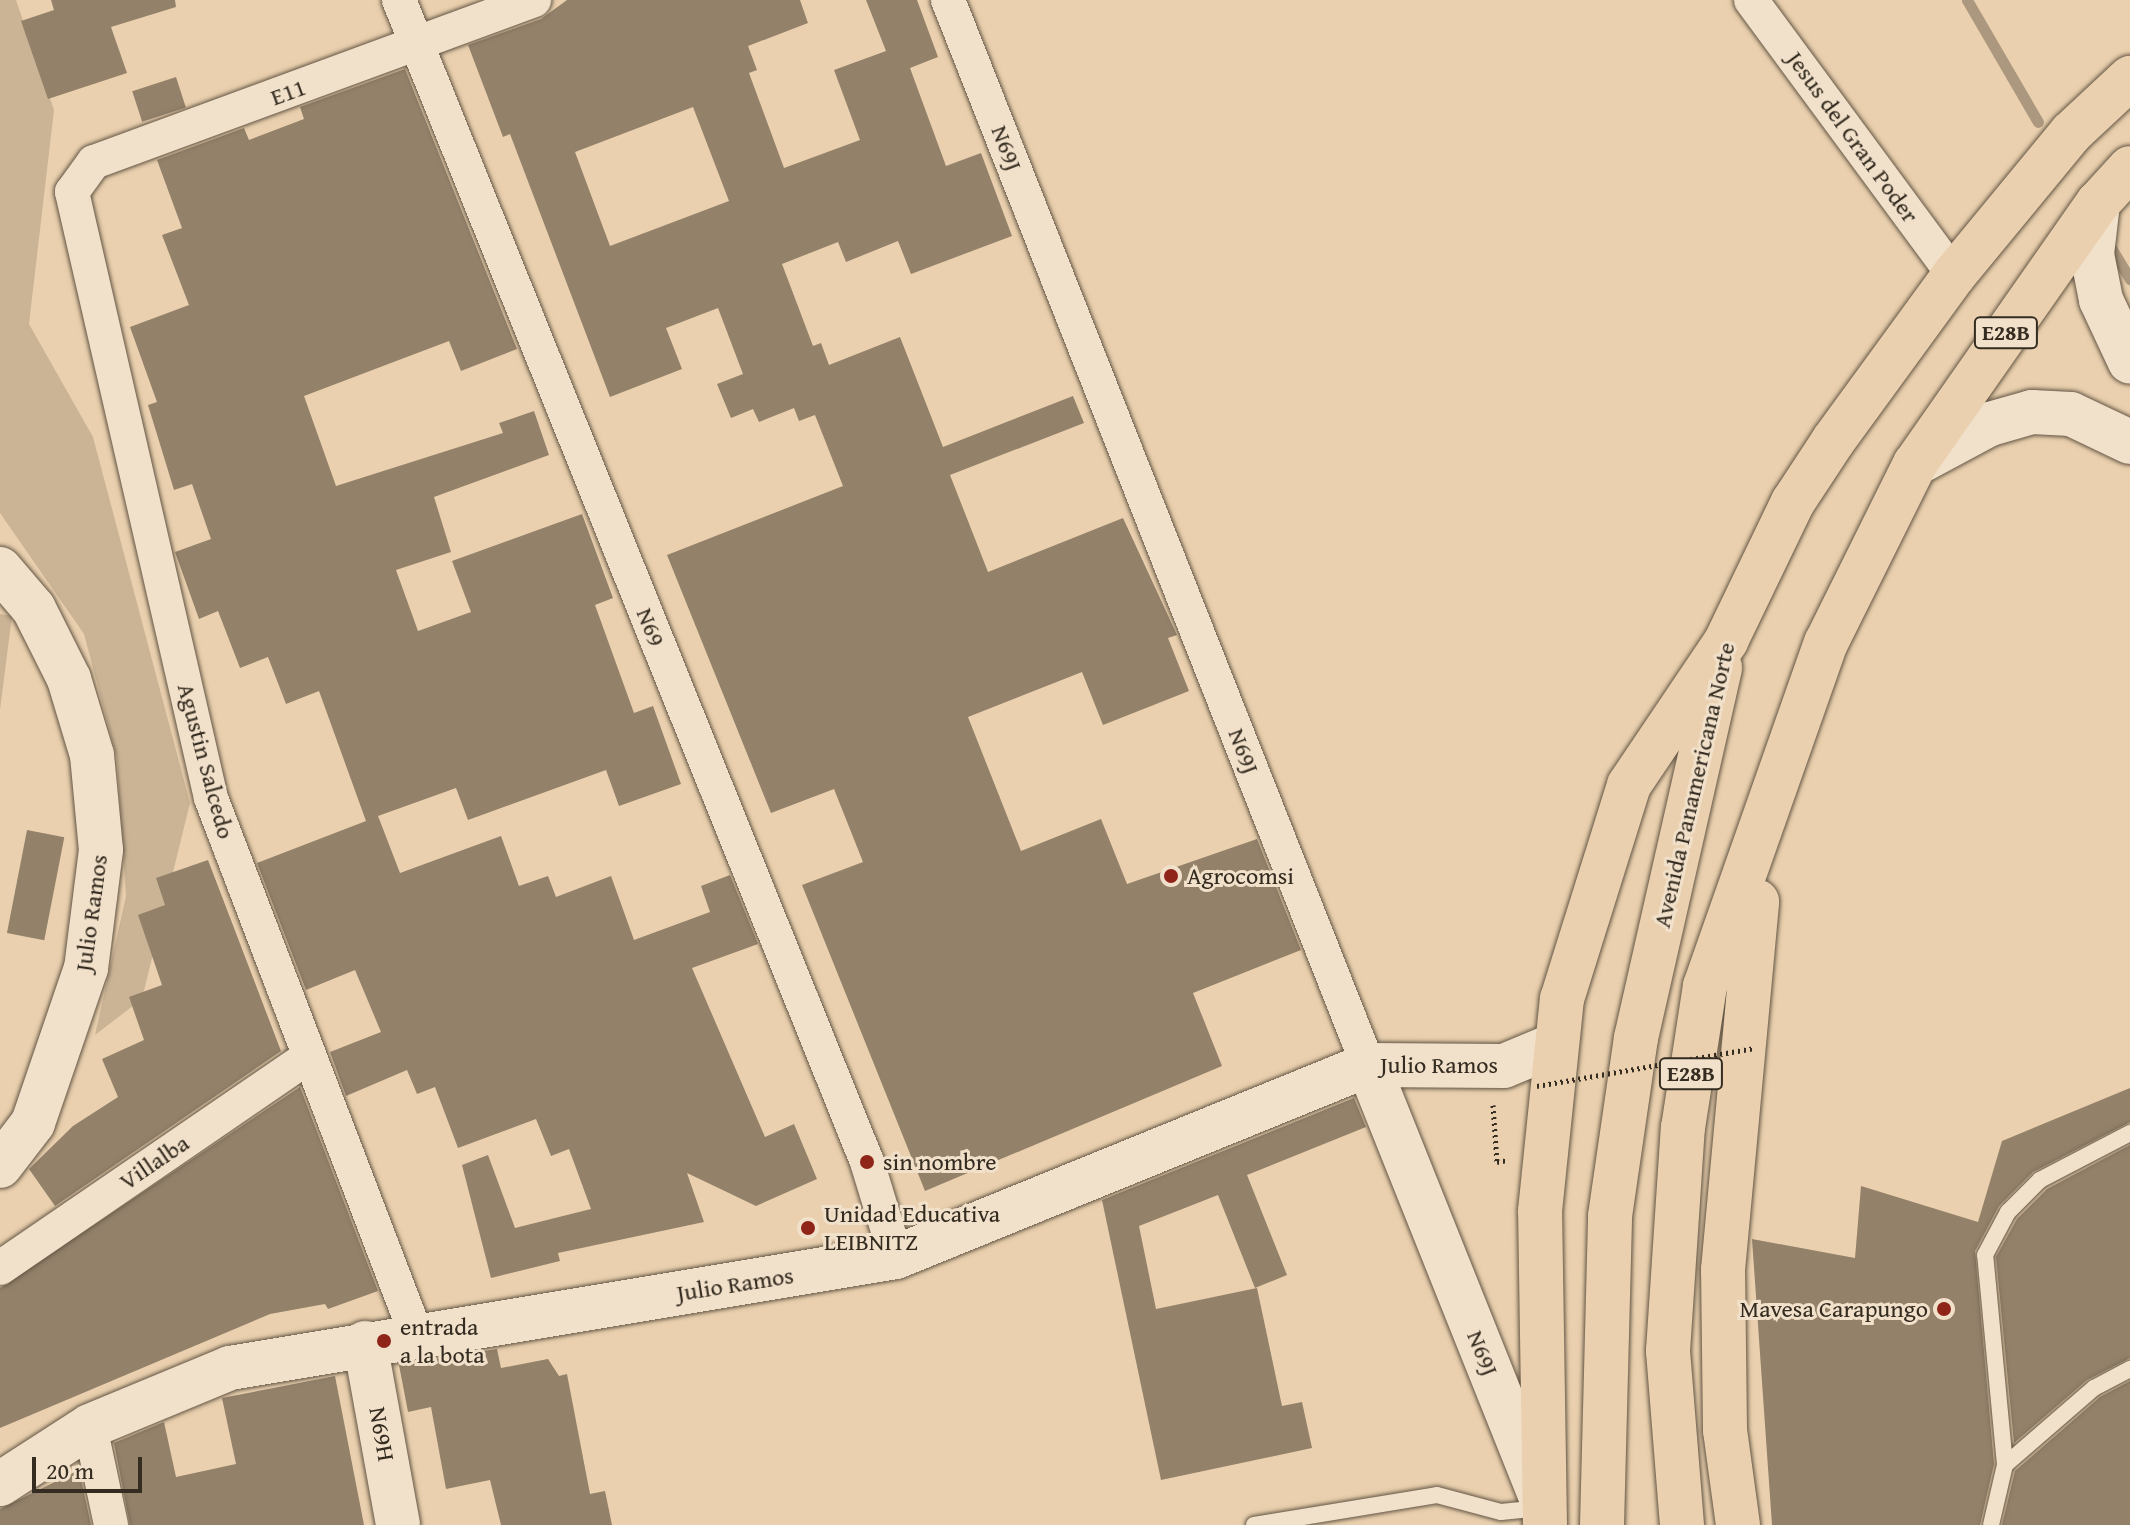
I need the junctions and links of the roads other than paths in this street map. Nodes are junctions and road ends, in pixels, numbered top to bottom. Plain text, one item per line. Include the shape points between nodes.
1 (399, 0) edge
2 (534, 0) edge
3 (948, 0) edge
4 (1751, 0) edge
5 (418, 45) junction
6 (2130, 78) edge
7 (2130, 168) edge
8 (2098, 203) junction
9 (72, 211) joint
10 (1954, 275) junction
11 (2130, 362) edge
12 (2130, 442) edge
13 (1915, 464) junction
14 (0, 569) edge
15 (1726, 641) junction
16 (1826, 643) junction
17 (1557, 1044) junction
18 (308, 1057) junction
19 (1368, 1065) junction
20 (2130, 1133) edge
21 (0, 1166) edge
22 (896, 1257) junction
23 (0, 1268) edge
24 (417, 1337) junction
25 (365, 1343) junction
26 (2130, 1369) edge
27 (90, 1426) junction
28 (2005, 1465) junction
29 (0, 1484) edge
30 (1543, 1511) edge
31 (111, 1525) edge
32 (398, 1525) edge
33 (1254, 1525) edge
34 (1602, 1525) edge
35 (1682, 1525) edge
36 (1738, 1525) edge
37 (1991, 1525) edge

1 - 5 street, N69
2 - 5 street, E11
3 - 19 street, N69J
4 - 10 street, Jesus del Gran Poder
5 - 9 street, E11 via 94,162 72,192
5 - 22 street, N69 via 867,1162
6 - 10 main road, Avenida Panamericana Norte / E28B via 2071,133
7 - 8 main road, E28B
8 - 11 street via 2092,254 2101,300
8 - 13 main road, E28B
9 - 18 street, Agustin Salcedo via 211,798
10 - 15 main road, Avenida Panamericana Norte / E28B via 1793,502
12 - 13 street via 2071,414 2032,412 1990,424
13 - 16 main road, E28B
14 - 21 street, Julio Ramos via 34,609 69,679 92,755 101,850 86,968 33,1123
15 - 17 main road via 1629,785 1562,999
15 - 34 main road, Avenida Panamericana Norte / E28B via 1636,1038 1610,1216
16 - 35 main road, E28B via 1705,986 1683,1128 1668,1351
16 - 36 main road via 1787,768 1748,947 1723,1270 1725,1430
17 - 19 street, Julio Ramos via 1504,1066
17 - 30 main road via 1540,1211
18 - 23 street, Villalba
18 - 24 street, Agustin Salcedo
19 - 22 street, Julio Ramos
19 - 30 street, N69J
20 - 28 lane via 2040,1180 2008,1212 1985,1255
22 - 24 street, Julio Ramos
24 - 25 street, Julio Ramos
25 - 27 street, Julio Ramos via 230,1368
25 - 32 street, N69H
26 - 28 lane via 2094,1388
27 - 29 street, Julio Ramos
27 - 31 street
28 - 37 lane
30 - 33 lane via 1501,1512 1437,1495

